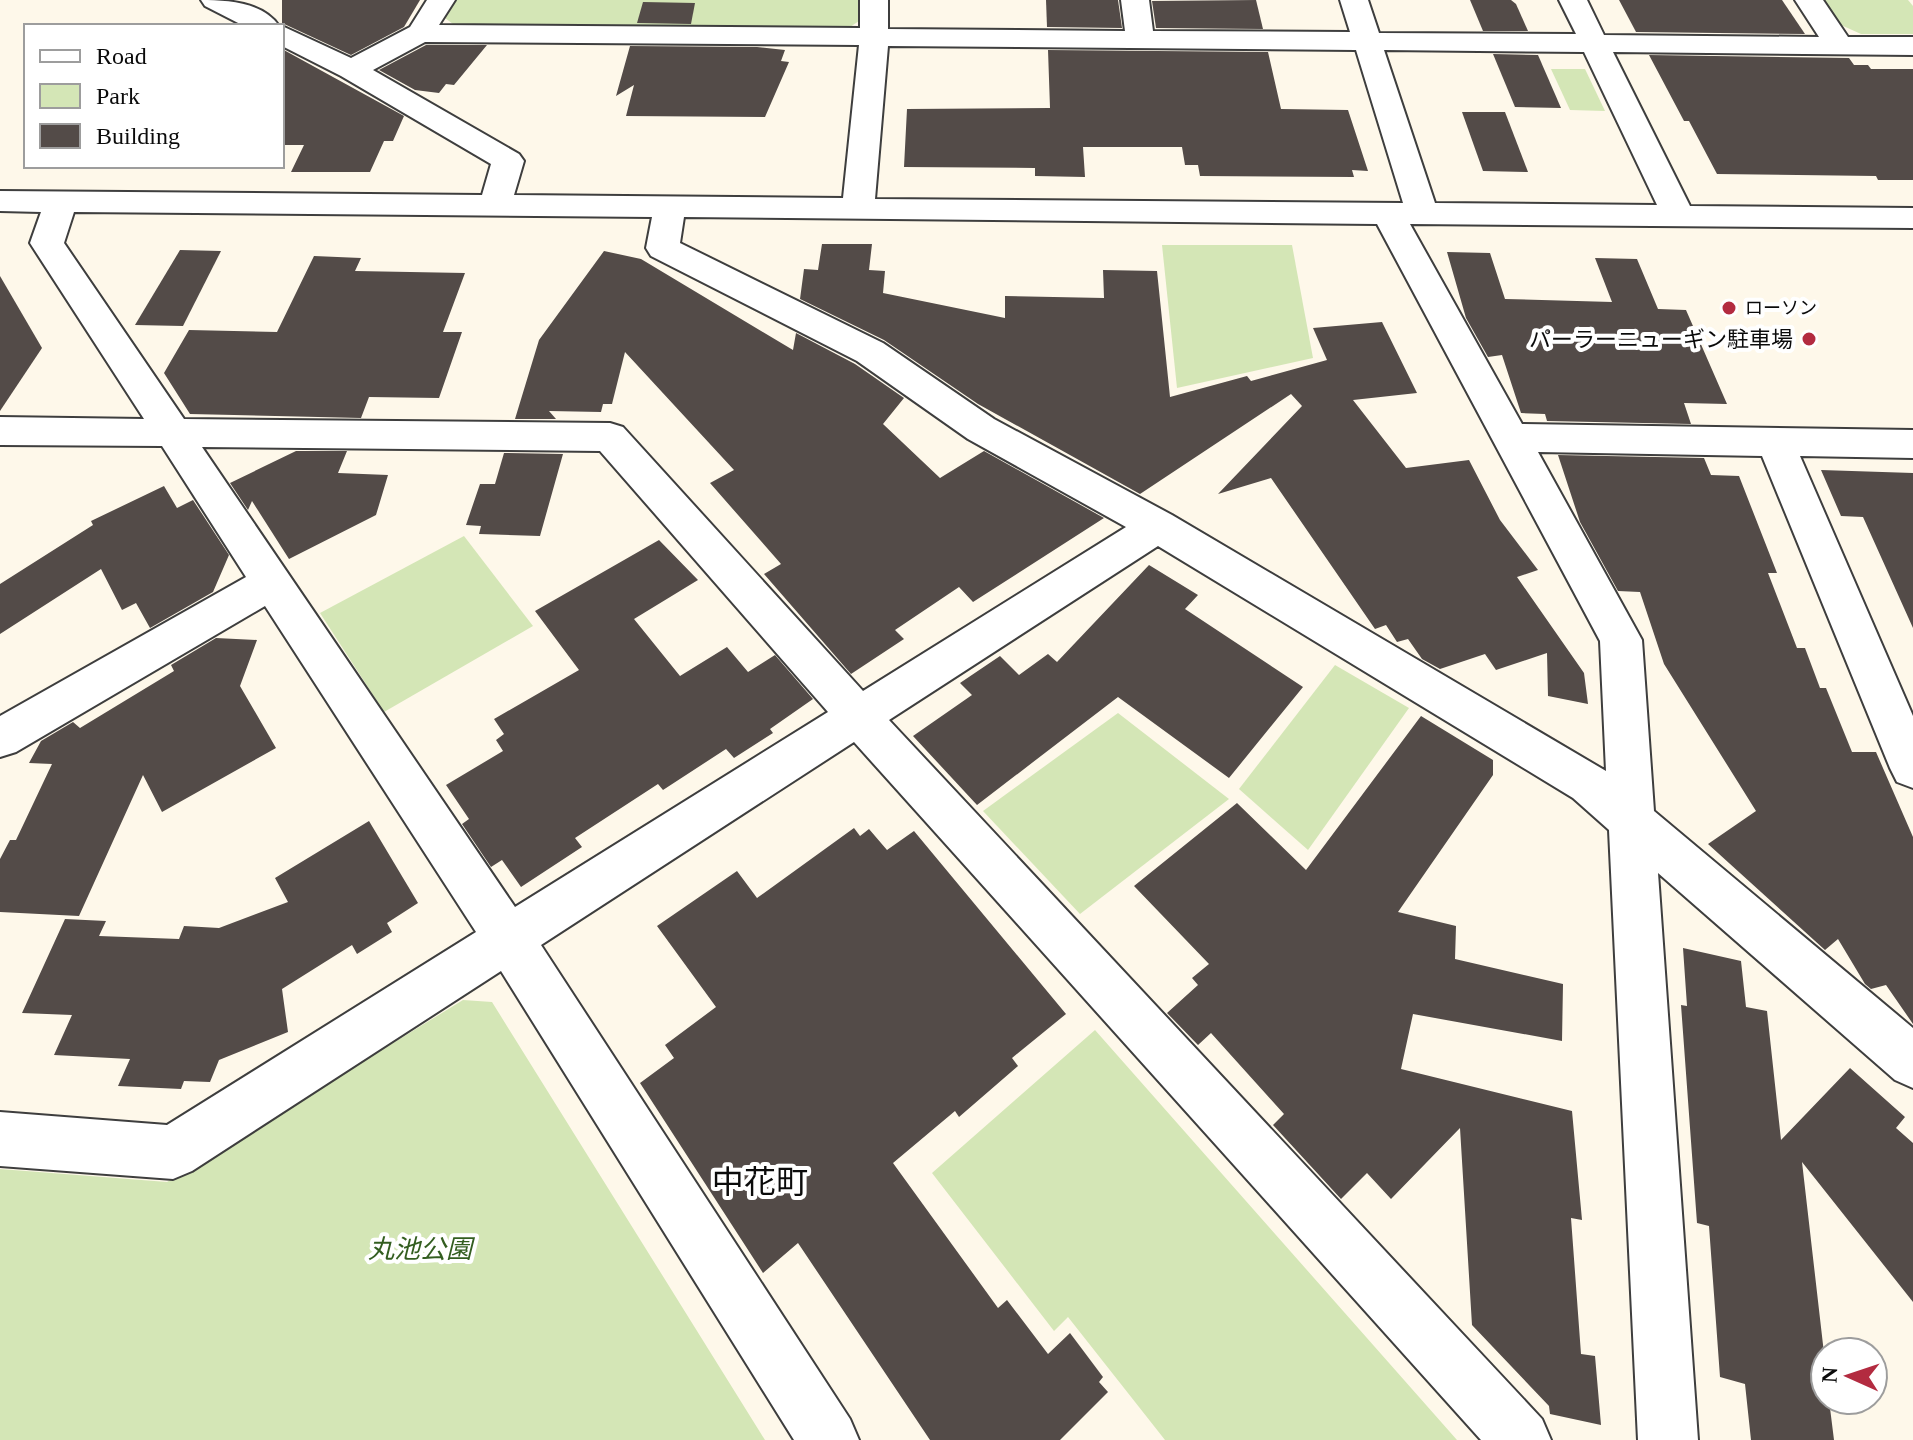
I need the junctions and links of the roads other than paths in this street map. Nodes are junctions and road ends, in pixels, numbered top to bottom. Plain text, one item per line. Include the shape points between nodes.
1 (215, 0) edge
2 (441, 0) edge
3 (874, 0) edge
4 (1135, 0) edge
5 (1354, 0) edge
6 (1573, 0) edge
7 (1809, 0) edge
8 (261, 24) edge
9 (420, 33) junction
10 (284, 36) edge
11 (874, 38) junction
12 (1140, 40) junction
13 (1368, 43) junction
14 (1595, 45) junction
15 (1840, 46) junction
16 (1913, 46) edge
17 (351, 70) junction
18 (0, 201) edge
19 (61, 202) junction
20 (495, 205) junction
21 (670, 206) junction
22 (858, 208) junction
23 (1404, 212) junction
24 (1678, 215) junction
25 (1913, 218) edge
26 (0, 431) edge
27 (174, 432) junction
28 (1510, 438) junction
29 (1775, 442) junction
30 (1913, 444) edge
31 (1158, 526) junction
32 (271, 583) junction
33 (860, 718) junction
34 (0, 738) edge
35 (1913, 768) edge
36 (1631, 818) junction
37 (509, 940) junction
38 (1913, 1062) edge
39 (0, 1139) edge
40 (829, 1440) edge
41 (1521, 1440) edge
42 (1668, 1440) edge

1 - 8 street
2 - 9 street
3 - 11 street
4 - 12 street
5 - 13 street
6 - 14 street
7 - 15 street
9 - 11 street
9 - 17 street
10 - 17 street
11 - 12 street
11 - 22 street
12 - 13 street
13 - 14 street
13 - 23 street
14 - 15 street
14 - 24 street
15 - 16 street
17 - 20 street via 508,161
18 - 19 street
19 - 20 street
19 - 27 street via 47,243
20 - 21 street
21 - 22 street
21 - 31 street via 663,248 870,352 981,429
22 - 23 street
23 - 24 street
23 - 28 street
24 - 25 street
26 - 27 street
27 - 32 street
27 - 33 street via 610,437
28 - 29 street
28 - 36 street via 1621,640
29 - 30 street
29 - 35 street
31 - 33 street
31 - 36 street via 1589,784
32 - 34 street
32 - 37 street
33 - 37 street
33 - 41 street
36 - 38 street
36 - 42 street
37 - 39 street via 173,1152
37 - 40 street

